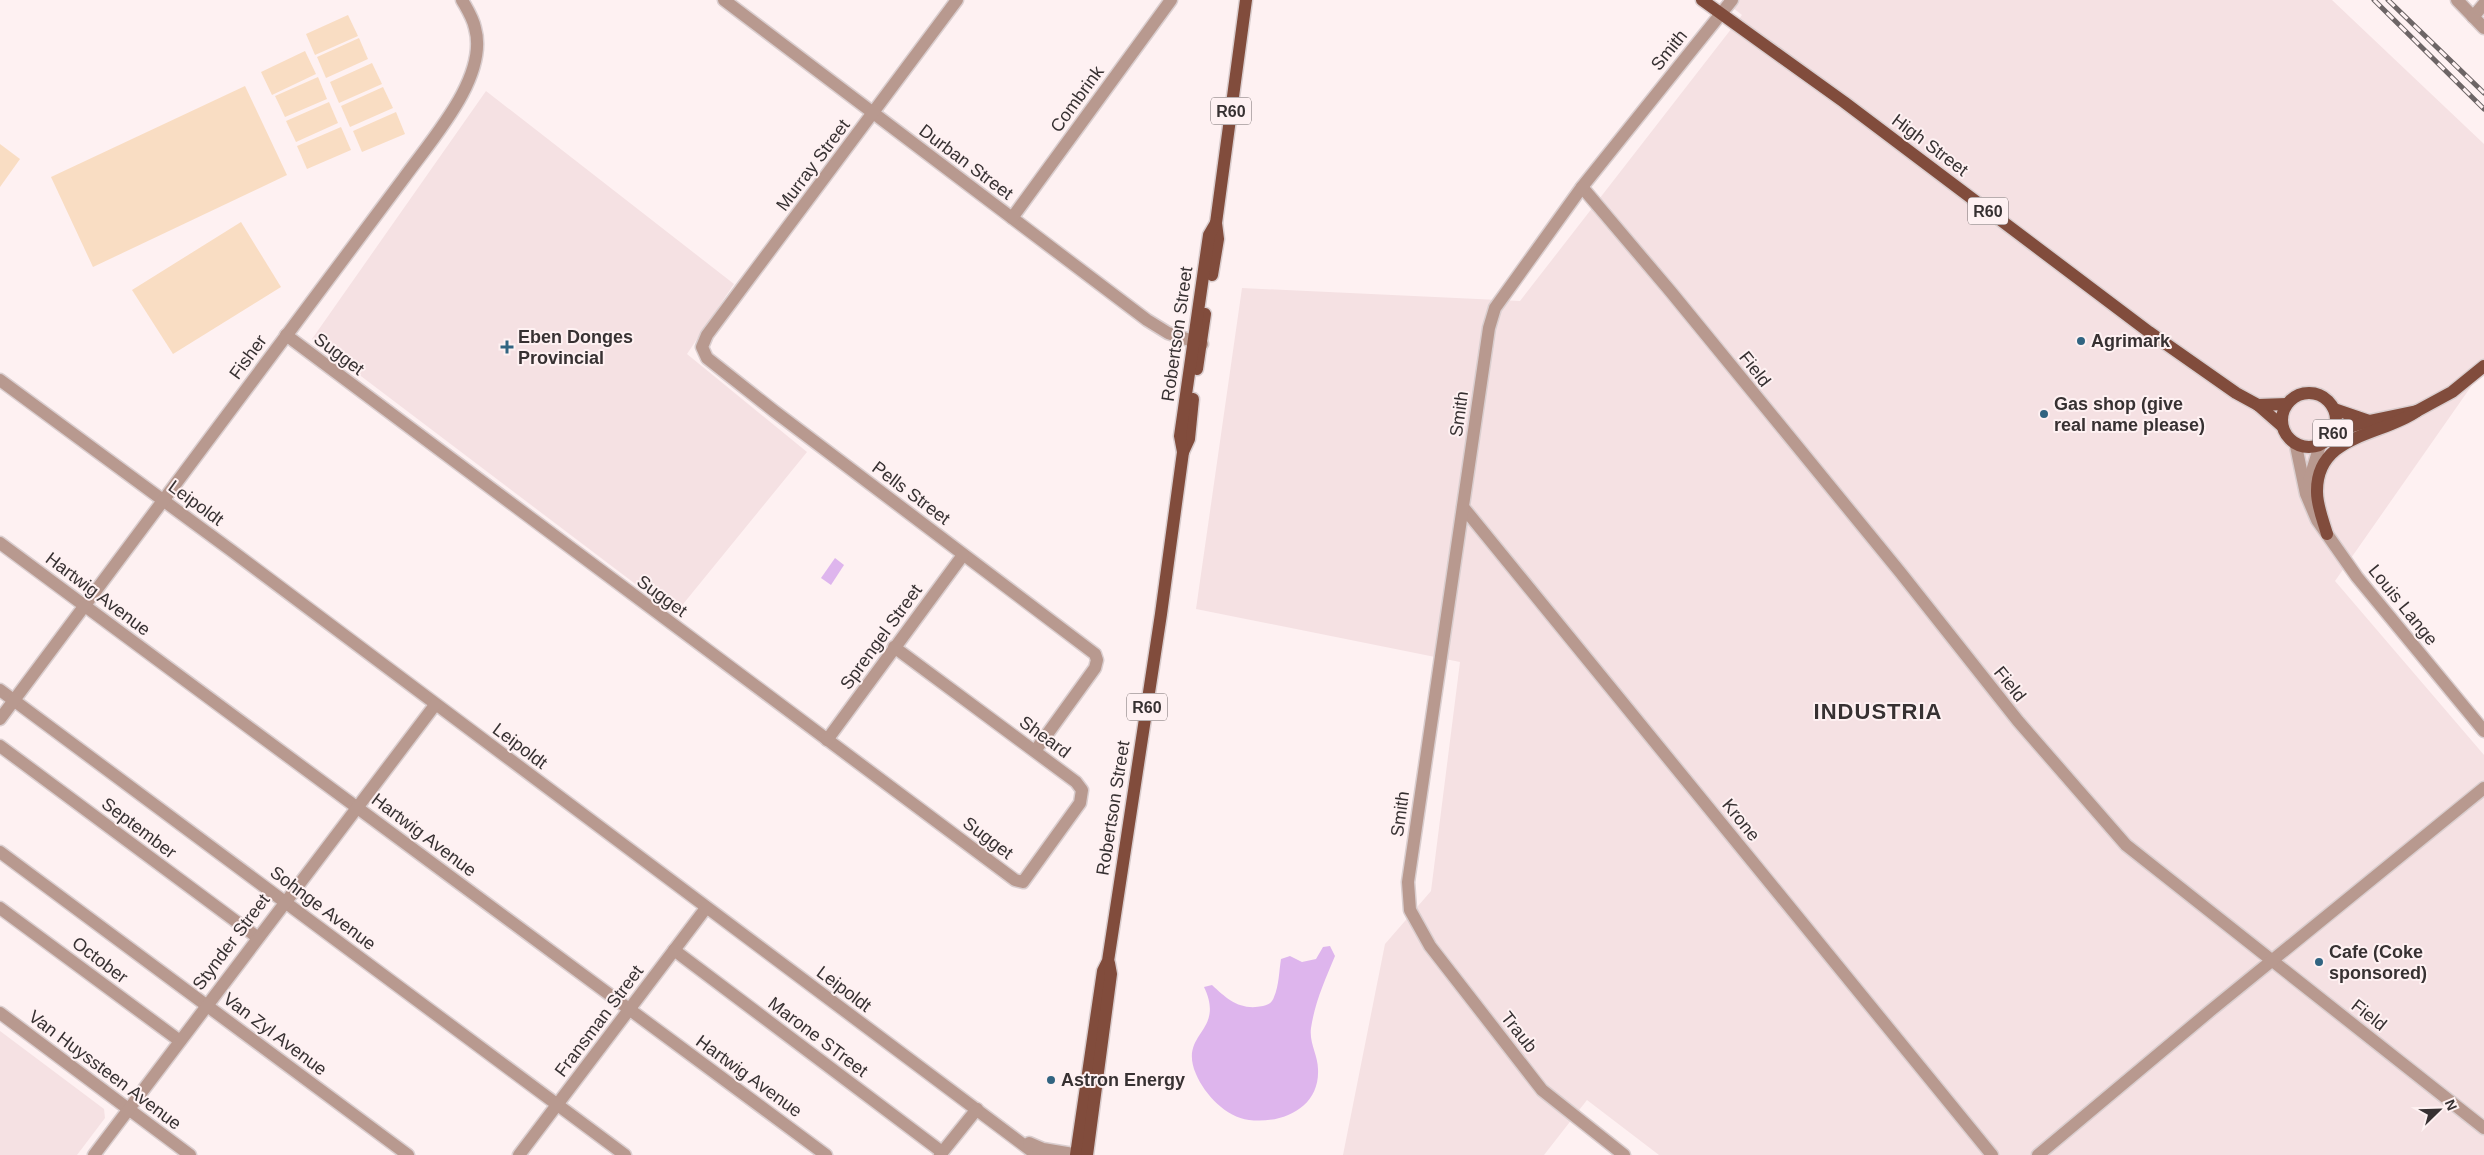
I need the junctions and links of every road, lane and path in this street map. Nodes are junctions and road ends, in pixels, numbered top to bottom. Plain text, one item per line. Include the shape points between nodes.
1 (462, 0) edge
2 (724, 0) edge
3 (956, 0) edge
4 (1171, 0) edge
5 (1246, 0) edge
6 (1702, 0) edge
7 (1732, 0) edge
8 (2457, 0) edge
9 (2484, 4) edge
10 (741, 5) edge
11 (1721, 14) junction
12 (2474, 17) junction
13 (2484, 28) edge
14 (873, 114) junction
15 (1582, 187) junction
16 (1012, 218) junction
17 (286, 335) junction
18 (1197, 342) junction
19 (704, 352) joint
20 (2484, 366) edge
21 (0, 380) edge
22 (2287, 404) junction
23 (2258, 405) junction
24 (2334, 409) junction
25 (2417, 411) junction
26 (2369, 421) junction
27 (2282, 426) junction
28 (2333, 432) junction
29 (2320, 445) junction
30 (2296, 446) junction
31 (2306, 494) junction
32 (163, 501) junction
33 (1463, 507) junction
34 (2326, 534) junction
35 (0, 543) edge
36 (963, 555) junction
37 (84, 606) junction
38 (894, 648) junction
39 (0, 690) edge
40 (14, 700) junction
41 (435, 704) junction
42 (0, 719) edge
43 (2484, 731) edge
44 (827, 740) junction
45 (0, 746) edge
46 (1035, 751) junction
47 (2484, 788) edge
48 (356, 806) junction
49 (0, 852) edge
50 (1021, 882) joint
51 (285, 901) junction
52 (0, 908) edge
53 (706, 908) junction
54 (1410, 910) joint
55 (257, 937) junction
56 (674, 950) junction
57 (1108, 961) junction
58 (2272, 962) junction
59 (206, 1005) junction
60 (629, 1009) junction
61 (0, 1013) edge
62 (180, 1041) junction
63 (558, 1104) junction
64 (128, 1109) junction
65 (977, 1109) junction
66 (2484, 1128) edge
67 (1019, 1140) junction
68 (941, 1154) edge
69 (94, 1155) edge
70 (190, 1155) edge
71 (408, 1155) edge
72 (519, 1155) edge
73 (625, 1155) edge
74 (826, 1155) edge
75 (1037, 1155) edge
76 (1077, 1155) edge
77 (1087, 1155) edge
78 (1624, 1155) edge
79 (1992, 1155) edge
80 (2038, 1155) edge

1 - 17 street, Fisher via 476,28 475,67 469,81 409,171
2 - 10 street, Durban Street
3 - 14 street, Murray Street
4 - 16 street, Combrink
5 - 18 main road, Robertson Street / R60 via 1216,223 1208,235
6 - 11 main road, High Street / R60
7 - 11 street, Smith
8 - 12 street
9 - 12 street
10 - 14 street, Durban Street
11 - 15 street, Smith
11 - 23 main road, High Street / R60 via 1844,102 2149,332
12 - 13 street
14 - 16 street, Durban Street
14 - 19 street, Murray Street via 707,335
15 - 33 street, Smith via 1495,308 1489,328
15 - 58 street, Field via 1900,572 2018,721 2106,824 2144,861
16 - 18 street, Durban Street via 1147,320 1168,333
17 - 32 street, Fisher
17 - 44 street, Sugget
18 - 57 main road, Robertson Street / R60 via 1180,436 1182,452 1161,614
19 - 36 street, Pells Street via 707,358 774,411
20 - 25 main road, R60 via 2452,392
21 - 32 street, Leipoldt
22 - 23 main road, R60
22 - 24 main road, R60 via 2298,395 2307,393 2325,398
22 - 27 main road via 2282,413
23 - 27 main road, High Street / R60
24 - 26 main road, R60
24 - 28 main road, R60 via 2336,423
25 - 26 main road, R60
25 - 34 main road via 2334,450 2318,479 2317,492
26 - 28 main road, R60
27 - 30 main road, High Street / R60
28 - 29 main road, R60
29 - 30 main road, R60 via 2310,448
29 - 31 street
30 - 31 street, Louis Lange
31 - 34 street, Louis Lange via 2309,506
32 - 37 street, Fisher
32 - 41 street, Leipoldt
33 - 54 street, Smith via 1408,882
33 - 79 street, Krone
34 - 43 street, Louis Lange
35 - 37 street, Hartwig Avenue
36 - 38 street, Sprengel Street
36 - 46 street, Pells Street via 1093,652 1097,660 1095,668
37 - 40 street, Fisher
37 - 48 street, Hartwig Avenue
38 - 44 street, Sprengel Street
38 - 46 street, Sheard
39 - 40 street, Sohnge Avenue
40 - 42 street, Fisher
40 - 51 street, Sohnge Avenue
41 - 48 street, Stynder Street
41 - 53 street, Leipoldt
44 - 50 street, Sugget
45 - 55 street, September
46 - 50 street, Sheard via 1076,782 1083,796
47 - 58 street
48 - 51 street, Stynder Street
48 - 60 street, Hartwig Avenue
49 - 59 street, Van Zyl Avenue
51 - 55 street, Stynder Street
51 - 63 street, Sohnge Avenue
52 - 62 street, October
53 - 56 street, Fransman Street
53 - 65 street, Leipoldt
54 - 78 street, Traub via 1430,946 1542,1090
55 - 59 street, Stynder Street
56 - 60 street, Fransman Street
56 - 68 street, Marone STreet
57 - 76 main road, Robertson Street / R60 via 1103,971
57 - 77 main road, Robertson Street / R60 via 1111,974
58 - 66 street, Field
58 - 80 street
59 - 62 street, Stynder Street
59 - 71 street, Van Zyl Avenue
60 - 63 street, Fransman Street
60 - 74 street, Hartwig Avenue
61 - 64 street, Van Huyssteen Avenue
62 - 64 street, Stynder Street
63 - 72 street, Fransman Street
63 - 73 street, Sohnge Avenue
64 - 69 street, Stynder Street
64 - 70 street, Van Huyssteen Avenue
65 - 67 street, Leipoldt
65 - 68 street
67 - 75 street, Leipoldt
67 - 76 street, Leipoldt via 1043,1149

